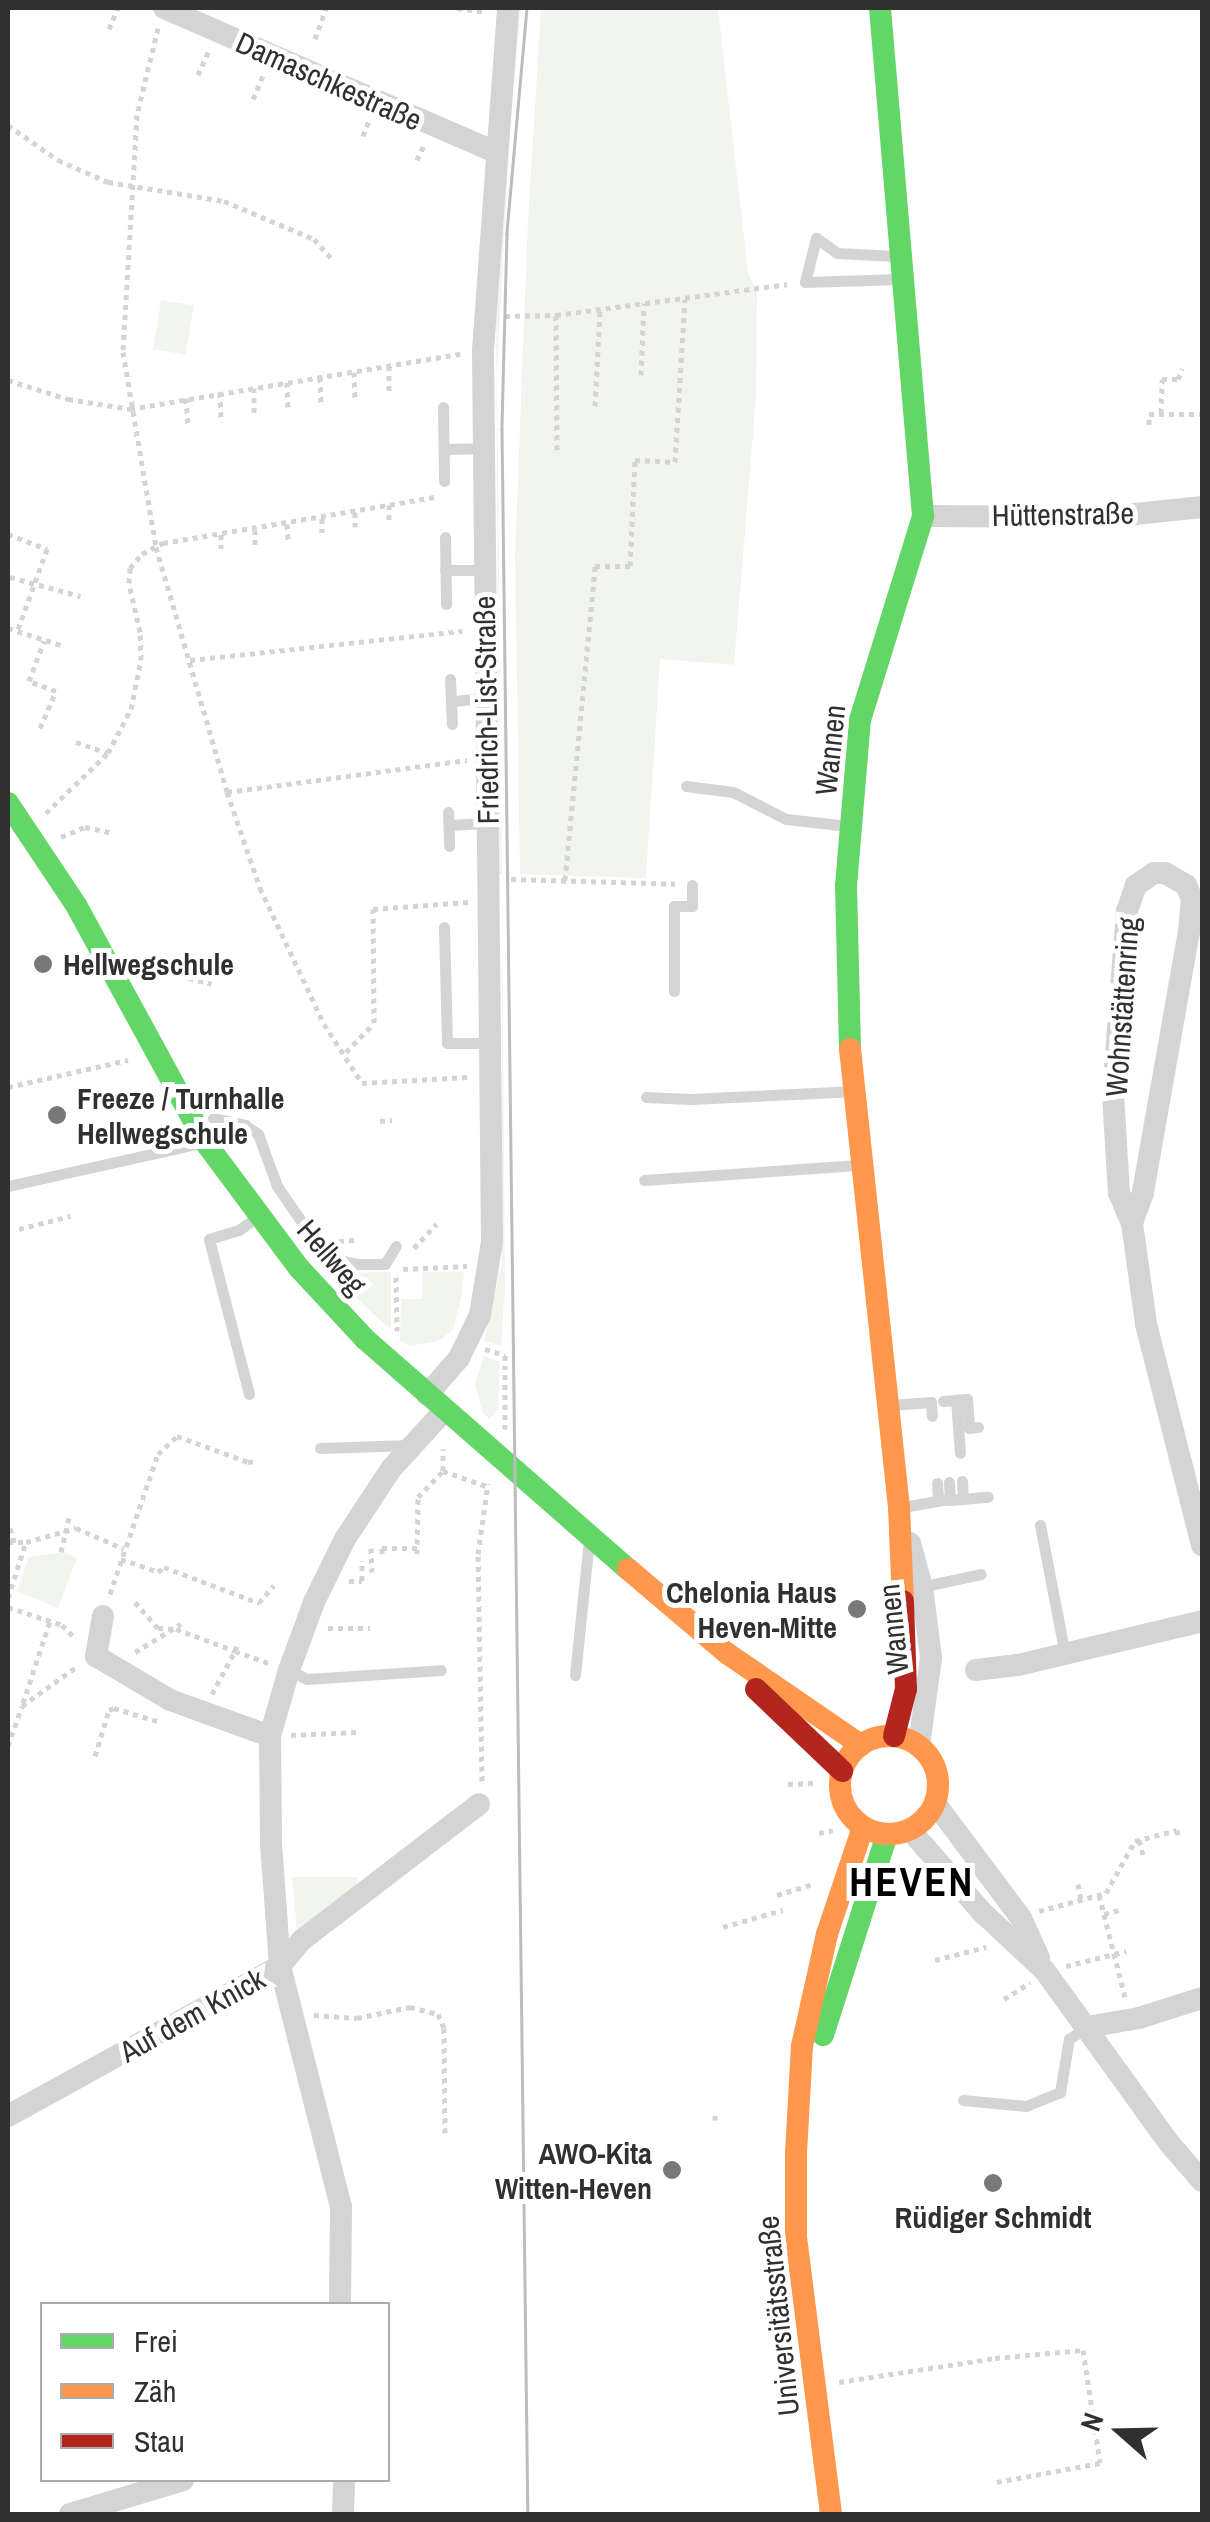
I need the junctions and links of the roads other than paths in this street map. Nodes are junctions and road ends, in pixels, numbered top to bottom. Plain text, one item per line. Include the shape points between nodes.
1 (508, 8) edge
2 (880, 8) edge
3 (162, 15) edge
4 (494, 152) junction
5 (903, 255) junction
6 (906, 279) junction
7 (444, 406) dead end
8 (482, 448) junction
9 (444, 449) junction
10 (444, 481) dead end
11 (1202, 508) edge
12 (923, 516) junction
13 (445, 538) dead end
14 (445, 570) junction
15 (484, 570) junction
16 (446, 604) dead end
17 (450, 679) dead end
18 (486, 698) junction
19 (452, 701) junction
20 (452, 724) dead end
21 (686, 786) dead end
22 (8, 803) edge
23 (487, 823) junction
24 (852, 827) junction
25 (449, 846) dead end
26 (692, 885) road end
27 (444, 927) dead end
28 (1191, 984) edge
29 (674, 991) dead end
30 (490, 1043) junction
31 (856, 1091) junction
32 (646, 1096) dead end
33 (214, 1118) dead end
34 (205, 1142) junction
35 (865, 1164) junction
36 (644, 1180) dead end
37 (8, 1186) edge
38 (258, 1216) junction
39 (302, 1221) dead end
40 (1132, 1224) junction
41 (317, 1240) dead end
42 (396, 1246) dead end
43 (249, 1394) dead end
44 (943, 1401) junction
45 (436, 1403) junction
46 (886, 1405) junction
47 (938, 1415) dead end
48 (978, 1427) dead end
49 (413, 1445) junction
50 (320, 1448) dead end
51 (960, 1454) dead end
52 (988, 1497) dead end
53 (951, 1500) junction
54 (899, 1507) junction
55 (1040, 1526) dead end
56 (590, 1535) junction
57 (1202, 1545) edge
58 (981, 1574) dead end
59 (912, 1589) junction
60 (103, 1616) road end
61 (1202, 1622) edge
62 (728, 1654) junction
63 (1064, 1655) junction
64 (290, 1670) junction
65 (441, 1670) dead end
66 (976, 1670) dead end
67 (575, 1675) dead end
68 (270, 1736) junction
69 (894, 1736) junction
70 (861, 1745) junction
71 (919, 1746) junction
72 (842, 1771) junction
73 (936, 1803) junction
74 (479, 1804) road end
75 (862, 1827) junction
76 (899, 1832) junction
77 (1012, 1925) junction
78 (280, 1966) junction
79 (1202, 1998) edge
80 (1087, 2027) junction
81 (962, 2100) dead end
82 (798, 2110) junction
83 (8, 2116) edge
84 (1202, 2182) edge
85 (340, 2302) edge
86 (176, 2482) edge
87 (344, 2482) edge
88 (70, 2514) edge
89 (343, 2514) edge
90 (831, 2514) edge

1 - 4 street, Friedrich-List-Straße
2 - 5 street, Wannen
3 - 4 street, Damaschkestraße
4 - 8 street, Friedrich-List-Straße
5 - 6 street, Wannen
5 - 6 lane via 837,253 816,238 805,282
6 - 12 street, Wannen
7 - 9 lane
8 - 9 lane
8 - 15 street, Friedrich-List-Straße
9 - 10 lane
11 - 12 street, Hüttenstraße via 1106,517
12 - 24 street, Wannen via 866,692
13 - 14 lane
14 - 15 lane
14 - 16 lane
15 - 18 street, Friedrich-List-Straße
17 - 19 lane
18 - 19 lane
18 - 23 street, Friedrich-List-Straße
19 - 20 lane
21 - 24 lane via 732,792 786,819
22 - 34 street, Hellweg via 76,904
23 - 25 lane via 448,819
23 - 30 street, Friedrich-List-Straße
24 - 31 street, Wannen via 847,967
26 - 29 lane via 692,906 674,906
27 - 30 lane via 447,1042
28 - 40 street, Wohnstättenring
28 - 40 street, Wohnstättenring via 1192,899 1176,878 1154,873 1136,885 1127,911 1113,1056 1119,1193
30 - 45 street, Friedrich-List-Straße via 492,1242 486,1292
31 - 32 lane
31 - 35 street, Wannen
33 - 39 lane via 258,1134 277,1186
34 - 37 lane
34 - 38 street, Hellweg
35 - 36 lane
35 - 46 street, Wannen
38 - 43 lane via 240,1230 208,1238
38 - 45 street, Hellweg via 311,1282
40 - 57 street, Wohnstättenring via 1146,1324
41 - 42 lane via 335,1259 357,1264 385,1264
44 - 46 lane
44 - 47 lane
44 - 48 lane via 967,1399 969,1428
44 - 51 lane
45 - 49 street, Auf dem Knick
45 - 56 street, Hellweg
46 - 54 street, Wannen
49 - 50 lane
49 - 64 street, Auf dem Knick via 346,1539
52 - 53 lane
53 - 53 lane via 949,1482
53 - 54 lane
54 - 59 street, Wannen
55 - 63 lane
56 - 62 street, Hellweg
56 - 67 lane
58 - 59 lane
59 - 69 street, Wannen via 906,1690
59 - 71 street, Wannen via 931,1658
60 - 68 street via 104,1661 170,1700
61 - 63 street
62 - 70 street, Hellweg
62 - 72 street, Hellweg
63 - 66 street
64 - 65 lane via 308,1679
64 - 68 street, Auf dem Knick
68 - 78 street, Auf dem Knick
69 - 70 street
69 - 71 street
70 - 72 street
71 - 73 street via 937,1772
72 - 75 street via 843,1802
73 - 76 street
73 - 77 street
74 - 78 street via 302,1940
75 - 76 street
75 - 82 street, Universitätsstraße via 812,2000
76 - 77 street
76 - 82 street, Universitätsstraße
77 - 80 street
78 - 83 street, Auf dem Knick
78 - 85 street via 341,2207
79 - 80 street
80 - 81 lane via 1069,2039 1060,2092 1026,2106
80 - 84 street
82 - 90 street, Universitätsstraße via 795,2217
86 - 88 street
87 - 89 street

